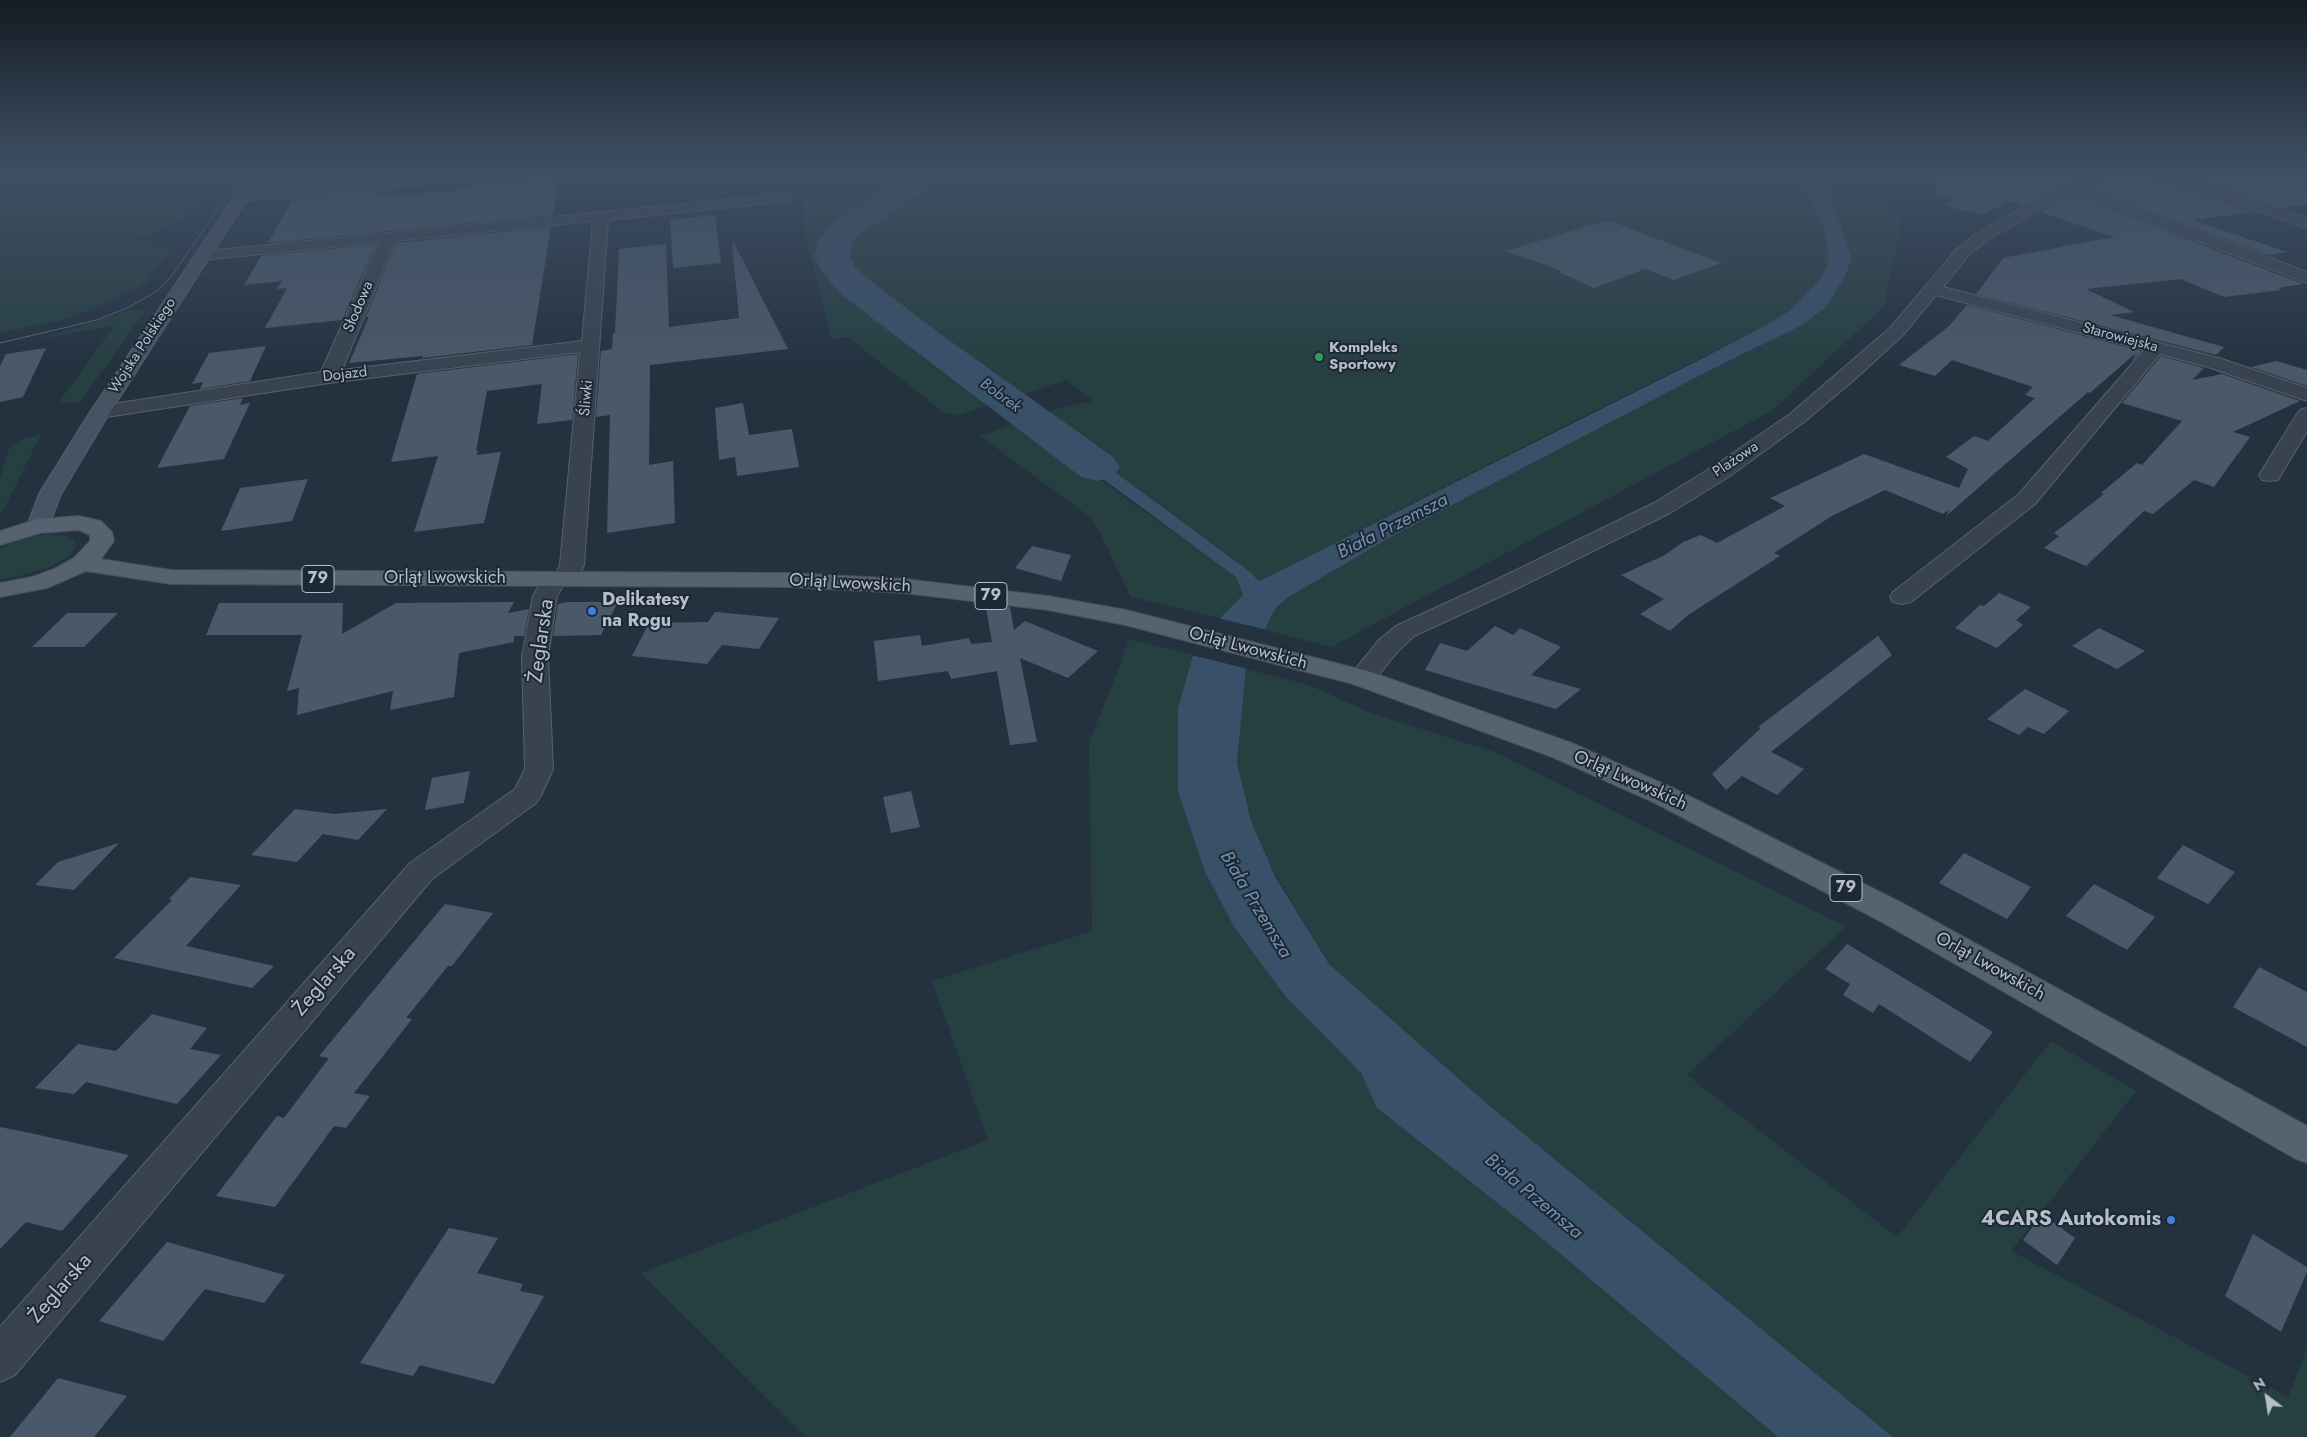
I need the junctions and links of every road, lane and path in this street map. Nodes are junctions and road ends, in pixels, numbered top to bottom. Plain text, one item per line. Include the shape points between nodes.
1 (214, 238) edge
2 (378, 238) edge
3 (389, 238) edge
4 (599, 238) edge
5 (1980, 238) edge
6 (2204, 238) edge
7 (203, 255) junction
8 (2307, 278) edge
9 (1932, 289) junction
10 (591, 345) junction
11 (2156, 347) junction
12 (329, 377) junction
13 (2307, 395) edge
14 (100, 412) junction
15 (2307, 414) edge
16 (2270, 475) dead end
17 (38, 526) junction
18 (0, 538) edge
19 (82, 563) junction
20 (560, 579) junction
21 (0, 590) edge
22 (1902, 597) dead end
23 (1362, 678) junction
24 (2307, 1146) edge
25 (0, 1360) edge

1 - 7 main road, Wojska Polskiego
2 - 7 street
3 - 12 street, Słodowa
4 - 10 street, Śliwki
5 - 9 street, Plażowa via 1962,253
6 - 8 street
7 - 14 main road, Wojska Polskiego
9 - 11 street, Starowiejska
9 - 23 street, Plażowa via 1897,330 1846,376 1797,418 1722,471 1662,508 1405,631
10 - 12 street, Dojazd
10 - 20 street, Śliwki via 572,565
11 - 13 street, Starowiejska via 2215,363
11 - 22 street via 2027,499
12 - 14 street, Dojazd
14 - 17 main road, Wojska Polskiego via 50,494
15 - 16 street
17 - 18 main road
17 - 19 main road via 79,523 93,526 101,532 102,541
19 - 20 main road, Orląt Lwowskich / 79 via 171,577
19 - 21 main road via 38,583
20 - 23 main road, Orląt Lwowskich / 79 via 789,580 904,586 1048,603 1126,618
20 - 25 street, Żeglarska via 545,596 535,657 539,769 526,796 421,871
23 - 24 main road, Orląt Lwowskich / 79 via 1562,750 1725,825 1892,912

